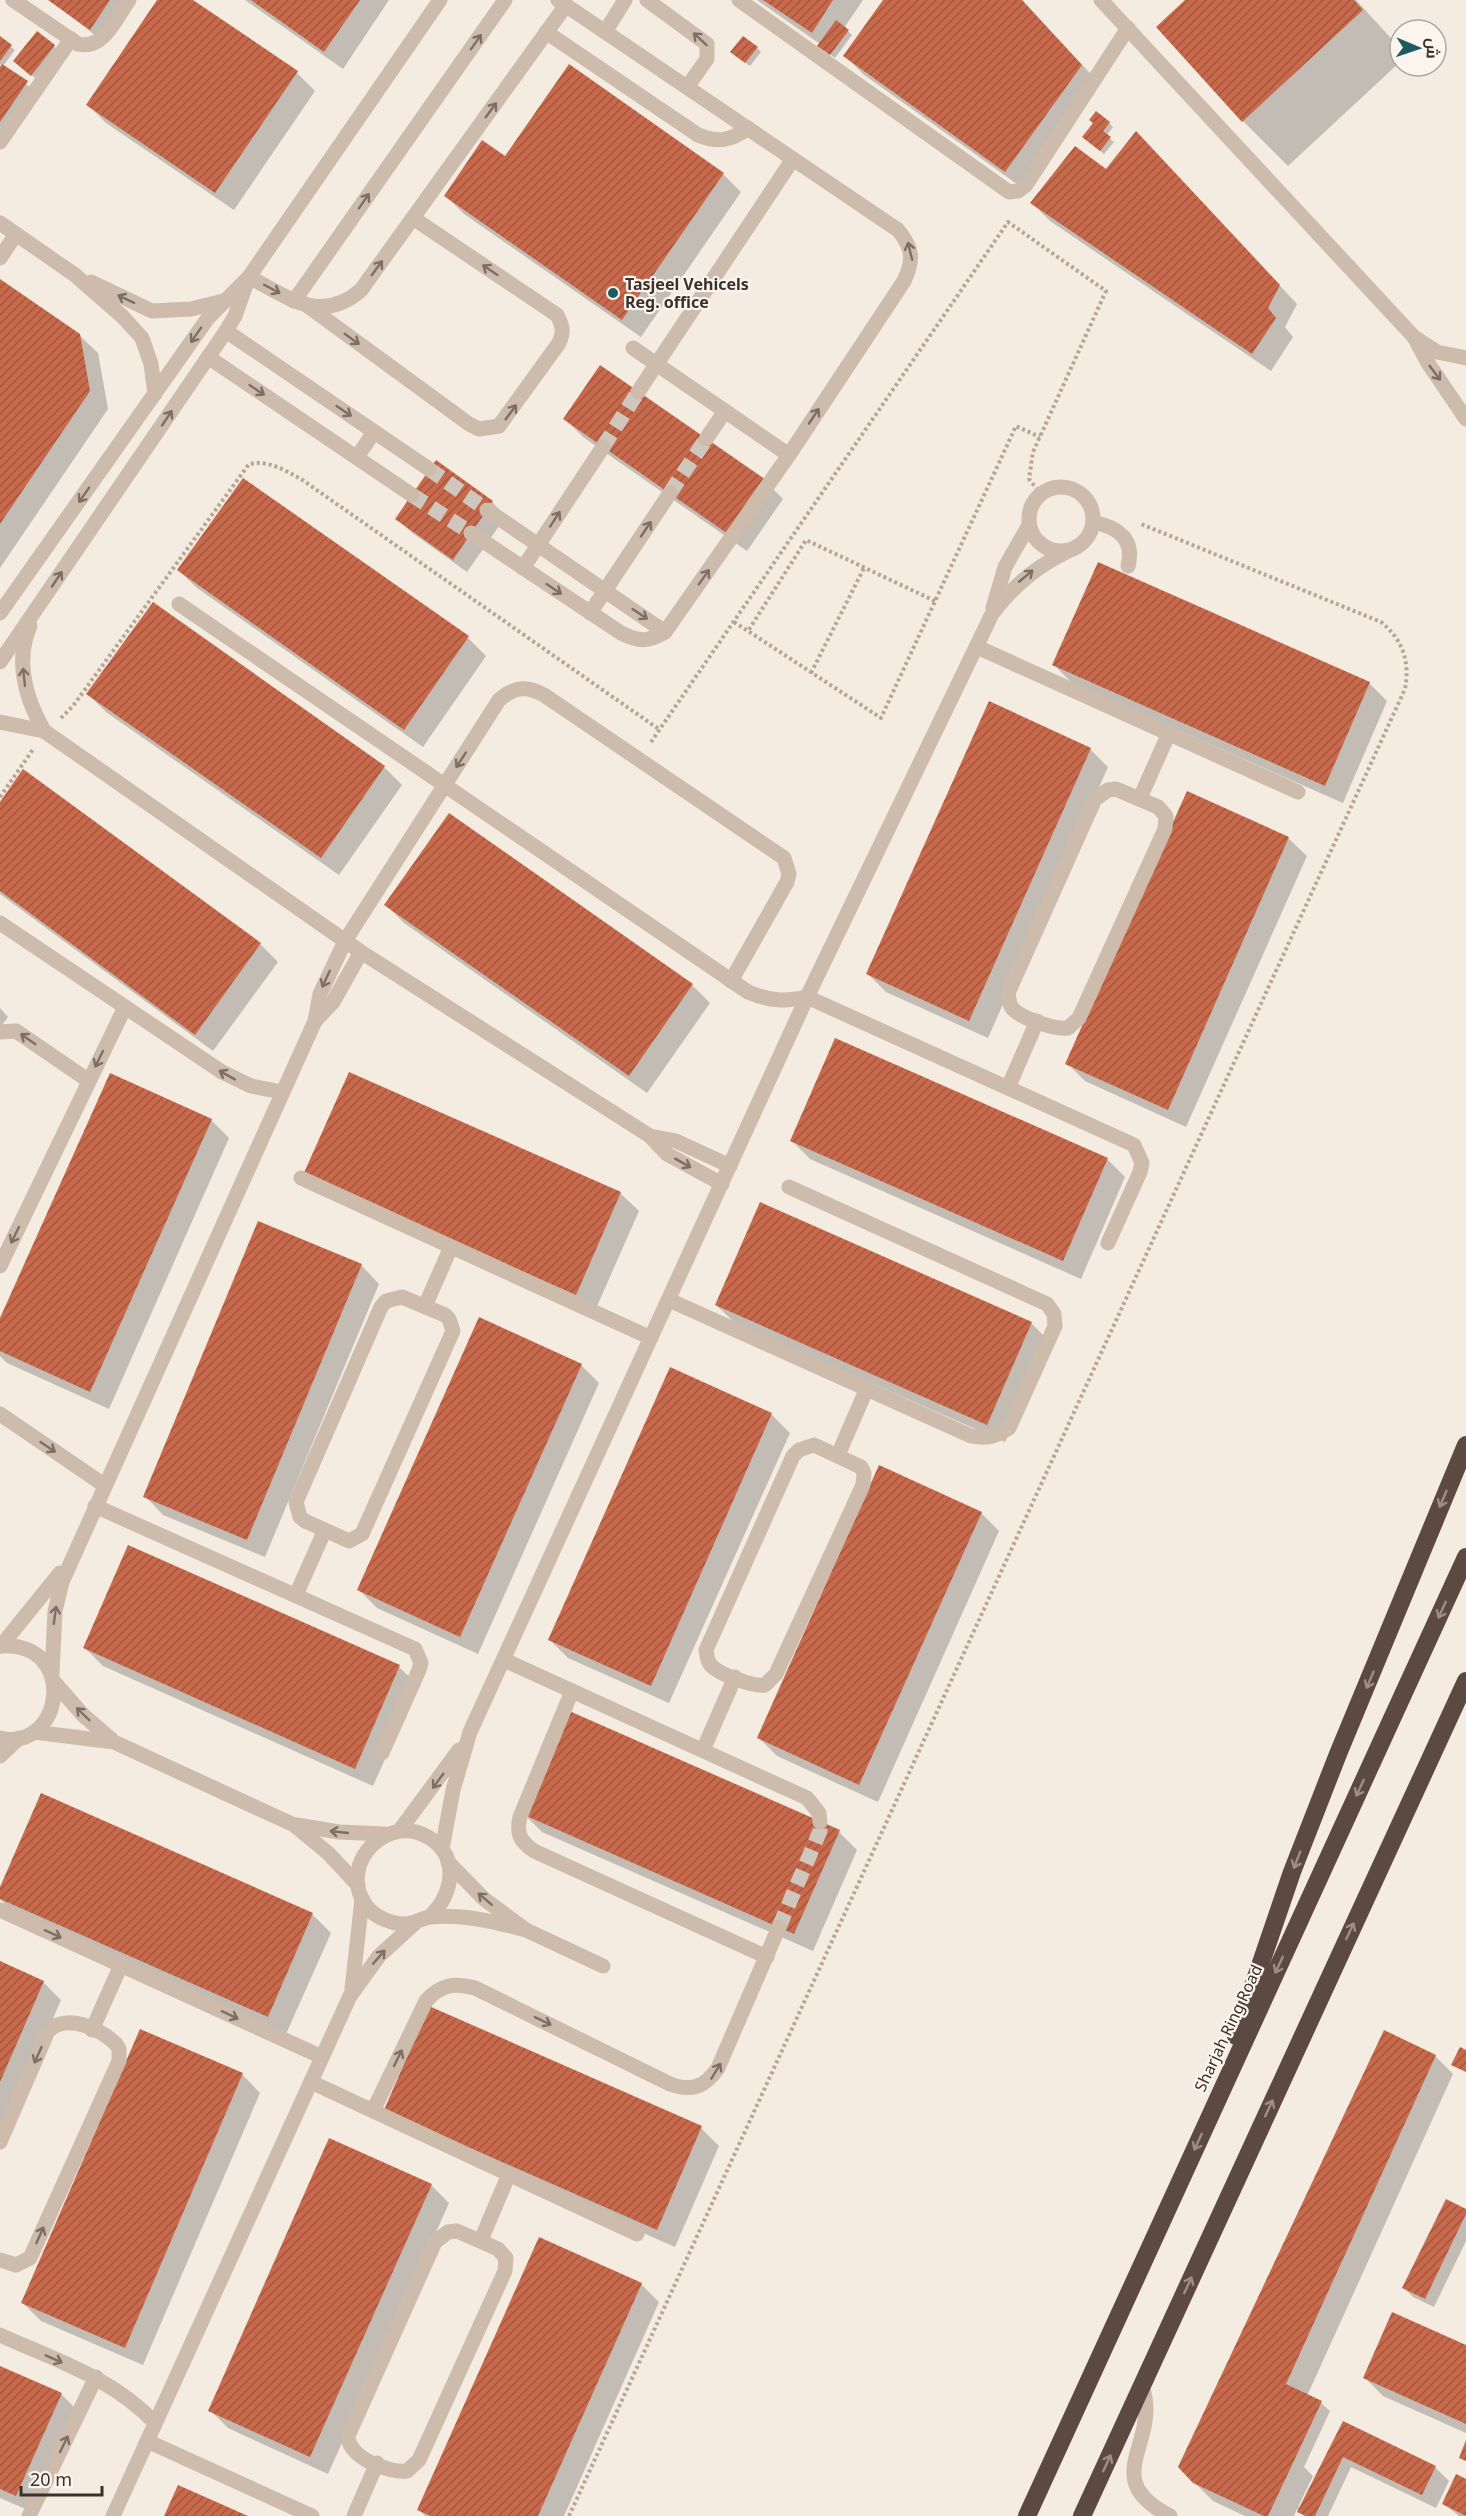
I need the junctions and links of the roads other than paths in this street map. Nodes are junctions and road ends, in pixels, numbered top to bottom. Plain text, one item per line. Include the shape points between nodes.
1 (14, 0) edge
2 (129, 0) edge
3 (441, 0) edge
4 (505, 0) edge
5 (625, 0) edge
6 (647, 0) edge
7 (739, 0) edge
8 (1101, 0) edge
9 (562, 3) edge
10 (1128, 28) junction
11 (546, 32) junction
12 (605, 32) junction
13 (71, 39) junction
14 (687, 87) junction
15 (748, 128) junction
16 (0, 142) edge
17 (793, 159) junction
18 (413, 218) junction
19 (0, 223) edge
20 (16, 234) junction
21 (0, 258) edge
22 (75, 275) junction
23 (249, 277) junction
24 (223, 301) junction
25 (299, 303) junction
26 (226, 330) junction
27 (1414, 337) junction
28 (633, 348) dead end
29 (208, 357) junction
30 (1466, 358) edge
31 (657, 364) junction
32 (638, 392) tunnel mouth
33 (155, 394) junction
34 (725, 411) junction
35 (1466, 419) edge
36 (374, 432) junction
37 (706, 439) tunnel mouth
38 (603, 447) tunnel mouth
39 (789, 455) junction
40 (357, 457) junction
41 (429, 469) tunnel mouth
42 (670, 493) tunnel mouth
43 (412, 495) tunnel mouth
44 (487, 510) tunnel mouth
45 (1100, 523) junction
46 (1029, 525) junction
47 (471, 533) tunnel mouth
48 (538, 544) junction
49 (1070, 550) junction
50 (1128, 566) dead end
51 (523, 568) junction
52 (605, 590) junction
53 (179, 604) dead end
54 (37, 609) junction
55 (0, 613) edge
56 (590, 613) junction
57 (992, 614) junction
58 (665, 632) junction
59 (976, 647) junction
60 (0, 662) edge
61 (0, 722) edge
62 (45, 732) junction
63 (1168, 733) junction
64 (445, 785) junction
65 (1298, 792) dead end
66 (1140, 798) junction
67 (0, 923) edge
68 (345, 941) junction
69 (361, 952) junction
70 (731, 981) junction
71 (807, 997) junction
72 (125, 1006) junction
73 (315, 1021) junction
74 (1037, 1021) junction
75 (0, 1032) edge
76 (88, 1081) junction
77 (1008, 1088) junction
78 (282, 1092) junction
79 (650, 1136) junction
80 (730, 1166) junction
81 (301, 1178) dead end
82 (722, 1184) junction
83 (789, 1187) dead end
84 (1108, 1243) dead end
85 (451, 1247) junction
86 (0, 1266) edge
87 (669, 1300) junction
88 (424, 1306) junction
89 (651, 1338) junction
90 (867, 1388) junction
91 (0, 1414) edge
92 (1466, 1445) edge
93 (838, 1455) junction
94 (104, 1485) junction
95 (95, 1506) junction
96 (324, 1532) junction
97 (73, 1553) junction
98 (1466, 1557) edge
99 (296, 1595) junction
100 (1, 1646) edge
101 (504, 1660) junction
102 (735, 1677) junction
103 (53, 1678) junction
104 (1466, 1681) edge
105 (572, 1691) junction
106 (34, 1732) junction
107 (470, 1732) junction
108 (0, 1738) edge
109 (20, 1738) junction
110 (114, 1742) junction
111 (703, 1750) junction
112 (382, 1753) dead end
113 (0, 1756) edge
114 (820, 1822) dead end
115 (294, 1825) junction
116 (393, 1832) junction
117 (445, 1855) junction
118 (360, 1892) junction
119 (0, 1910) edge
120 (422, 1920) junction
121 (779, 1927) tunnel mouth
122 (526, 1930) junction
123 (766, 1957) junction
124 (122, 1965) junction
125 (603, 1966) dead end
126 (350, 1996) junction
127 (92, 2030) junction
128 (322, 2058) junction
129 (311, 2082) junction
130 (373, 2111) junction
131 (1212, 2111) junction
132 (0, 2142) edge
133 (509, 2174) junction
134 (637, 2234) dead end
135 (481, 2240) junction
136 (0, 2260) edge
137 (0, 2335) edge
138 (96, 2378) junction
139 (1142, 2386) junction
140 (155, 2423) junction
141 (147, 2441) junction
142 (377, 2463) junction
143 (29, 2516) edge
144 (113, 2516) edge
145 (312, 2516) edge
146 (354, 2516) edge
147 (1027, 2516) edge
148 (1082, 2516) edge
149 (1170, 2516) edge

1 - 13 street
2 - 13 street via 95,44 87,46
3 - 23 street
25 -> 4 street
5 - 12 street
14 -> 6 street via 707,59 707,44
7 - 10 street via 1009,192 1026,185
8 - 10 street
9 - 11 street
9 - 12 street
10 - 27 street
11 - 15 street via 698,135 724,140
18 -> 11 street
12 - 14 street
13 - 16 street
14 - 15 street
15 - 17 street
17 - 31 street
39 -> 17 street via 913,264 910,244 898,230
25 -> 18 street via 320,308 349,301
25 -> 18 street via 469,424 479,429 499,426 559,343 562,324 557,315
19 - 20 street
20 - 21 street
20 - 22 street
24 -> 22 street via 191,309 152,311
22 - 33 street via 142,338
23 - 24 street
23 -> 25 street
23 - 26 street
24 -> 33 street
26 - 29 street
26 -> 36 street
27 - 30 street via 1437,352
27 -> 35 street
28 - 31 street
29 -> 40 street
54 -> 29 street
31 - 32 street
31 - 34 street
33 -> 55 street
34 - 37 street
34 - 39 street
36 - 40 street
36 - 41 street
48 -> 38 street
58 -> 39 street
40 - 43 street
52 -> 42 street
44 - 48 street
45 - 46 street via 1088,502 1071,489 1050,489 1034,502
45 - 49 street via 1086,540
45 - 50 street via 1125,536 1130,546
46 - 49 street via 1043,547
46 - 57 street via 1005,567
47 - 51 street
48 - 51 street
48 - 52 street
57 -> 49 street via 1026,576
51 -> 56 street
52 - 56 street
52 -> 58 street
53 - 64 street
54 - 60 street
62 -> 54 street via 31,709 22,658
56 - 58 street via 635,640 651,640
57 - 59 street
59 - 63 street
59 - 71 street
61 - 62 street
62 - 68 street
63 - 65 street
63 - 66 street
64 - 68 street
64 - 70 street
70 -> 64 street via 787,882 788,866 777,852 532,689 520,688 499,700
66 - 74 street via 1163,811 1167,822 1078,1018 1074,1024 1060,1029
66 - 74 street via 1116,789 1095,799 1008,993 1012,1008
67 - 72 street
68 - 69 street
68 -> 73 street via 320,994
69 - 73 street via 333,1002
69 - 79 street
70 - 71 street via 767,1000 788,1002
71 - 77 street
71 - 80 street
72 -> 76 street
78 -> 72 street via 251,1086 222,1072
73 - 78 street
74 - 77 street
76 -> 75 street via 16,1031
76 -> 86 street
77 - 84 street via 1134,1145 1139,1153 1140,1172
78 - 94 street
79 - 80 street via 676,1141
79 -> 82 street via 668,1154
80 - 82 street
81 - 85 street
82 - 87 street
83 - 90 street via 1036,1299 1054,1314 1052,1337 1016,1416 1009,1428 997,1436 971,1436
85 - 88 street
85 - 89 street
87 - 89 street
87 - 90 street
88 - 96 street via 449,1319 453,1331 446,1347 362,1534 348,1540
88 - 96 street via 402,1297 386,1301 381,1307 296,1503 300,1517
89 - 101 street
90 - 93 street
91 -> 94 street
92 -> 131 highway via 1292,1872
93 - 102 street via 861,1467 863,1485 776,1674 765,1685 758,1686
93 - 102 street via 814,1445 793,1456 706,1650 710,1664
94 - 95 street
95 - 97 street
95 - 99 street
96 - 99 street
97 - 100 street via 40,1601
103 -> 97 street via 55,1611
98 -> 131 highway, Sharjah Ring Road
99 - 112 street via 409,1644 419,1655 419,1671
100 - 103 street via 31,1651 43,1660
101 - 105 street
101 - 107 street
102 - 111 street
103 - 106 street via 55,1702 47,1719
110 -> 103 street via 83,1715
139 -> 104 highway
105 - 111 street
105 - 123 street via 520,1817 517,1830 522,1843
106 - 109 street
106 - 110 street
107 -> 116 street
107 - 117 street via 453,1790
108 - 109 street
109 - 113 street
110 - 115 street
111 - 114 street via 807,1798 819,1813
116 -> 115 street via 339,1832
115 - 118 street via 328,1853
116 - 117 street via 416,1832 429,1838
116 - 118 street via 372,1842 363,1855 358,1869
117 - 120 street via 451,1877 448,1893 441,1906
122 -> 117 street via 484,1899
118 - 120 street via 372,1912 385,1920 400,1924
118 - 126 street
119 -> 124 street
120 - 122 street via 478,1919
126 -> 120 street via 379,1956
121 - 123 street
122 - 125 street
130 -> 123 street via 426,2001 435,1991 462,1984 684,2089 698,2088 710,2080
124 - 127 street
124 -> 128 street
126 - 128 street
127 -> 132 street via 69,2021 48,2031
136 -> 127 street via 16,2265 30,2258 118,2061 116,2044
128 - 129 street
129 - 130 street
129 - 140 street
130 - 133 street
131 -> 147 highway, Sharjah Ring Road
133 - 134 street
133 - 135 street
135 - 142 street via 503,2253 505,2271 419,2460 400,2472
135 - 142 street via 456,2231 435,2242 348,2436 352,2450
137 -> 138 street
138 - 140 street via 126,2395
143 -> 138 street
148 -> 139 highway
139 - 149 street via 1147,2413 1134,2480 1145,2502
140 - 141 street
141 - 144 street
141 - 145 street
142 - 146 street

